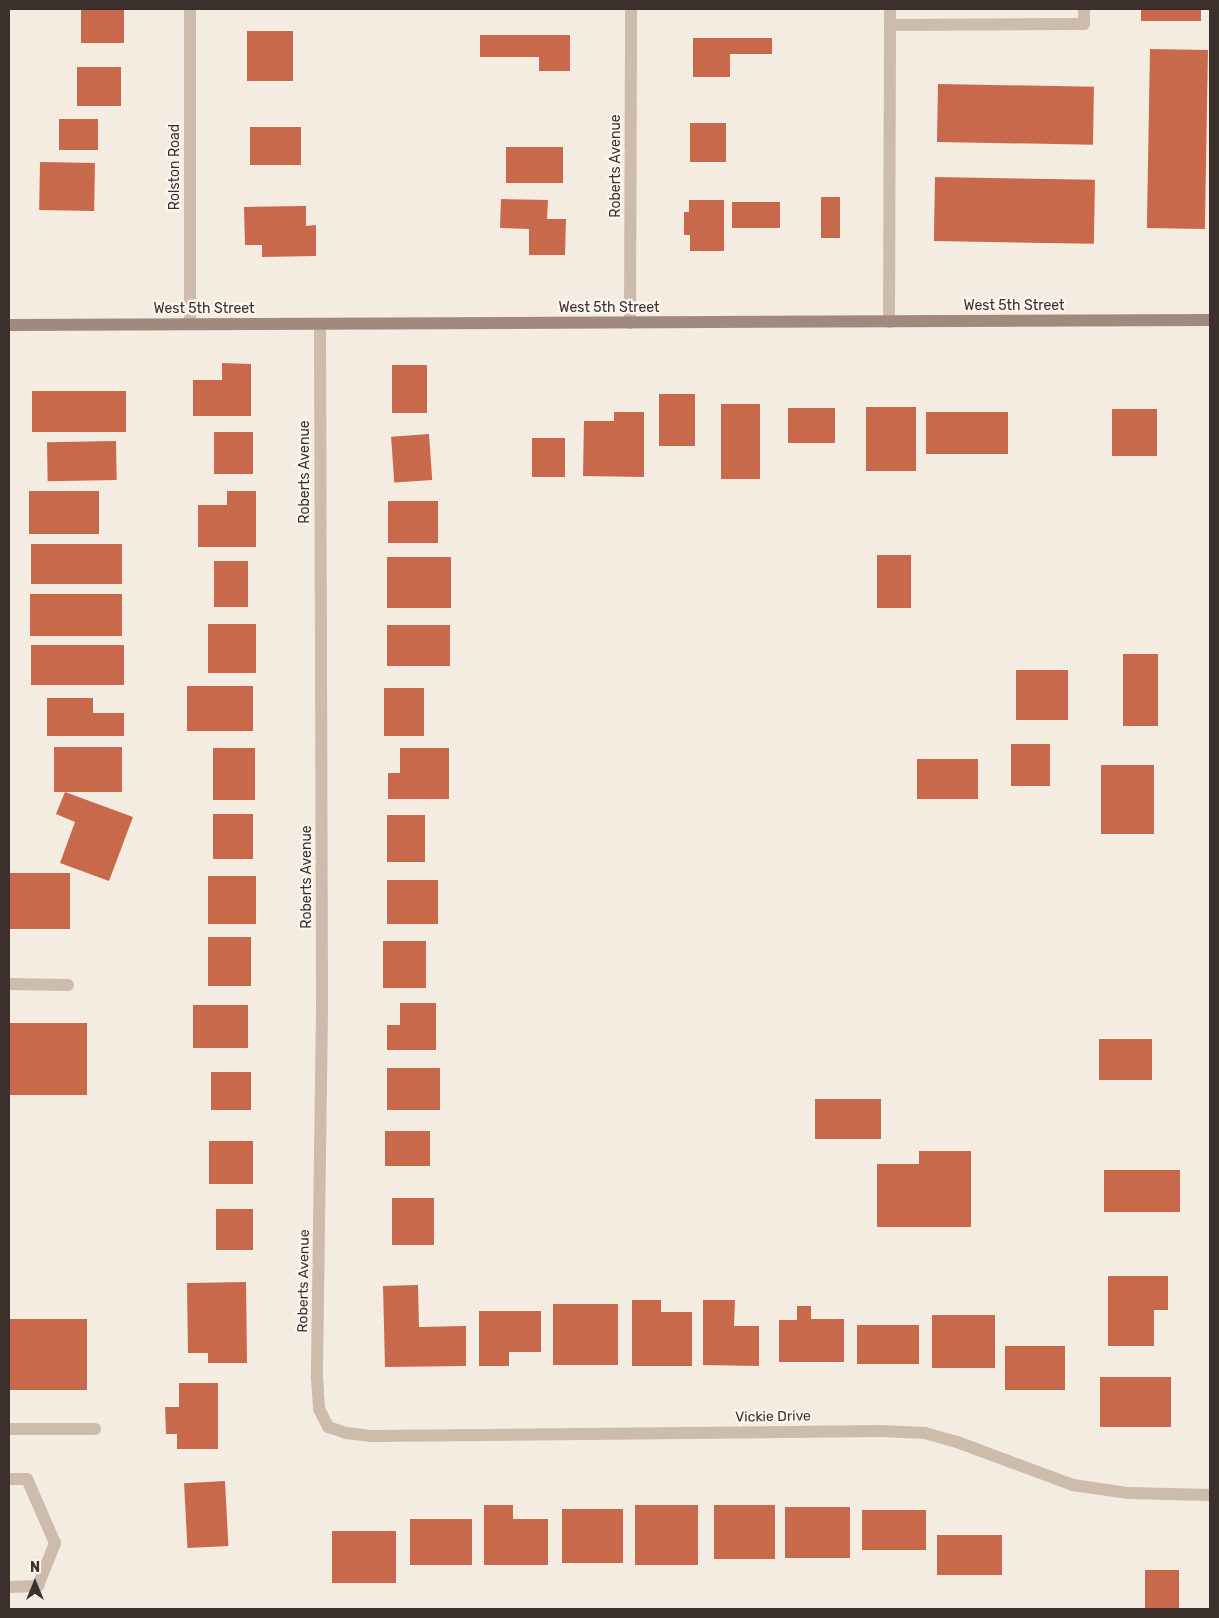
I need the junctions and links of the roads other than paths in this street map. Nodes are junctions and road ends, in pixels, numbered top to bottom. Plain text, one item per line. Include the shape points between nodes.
1 (190, 9) edge
2 (631, 9) edge
3 (890, 9) edge
4 (1084, 9) edge
5 (890, 25) junction
6 (1210, 320) edge
7 (889, 322) junction
8 (630, 323) junction
9 (190, 324) junction
10 (320, 324) junction
11 (9, 325) edge
12 (9, 984) edge
13 (68, 984) dead end
14 (328, 1426) joint
15 (9, 1429) edge
16 (95, 1429) dead end
17 (9, 1479) edge
18 (1210, 1495) edge
19 (9, 1587) edge

1 - 9 street, Rolston Road
2 - 8 street, Roberts Avenue
3 - 5 street
4 - 5 street via 1084,24
5 - 7 street
6 - 7 street, West 5th Street
7 - 8 street, West 5th Street
8 - 10 street, West 5th Street
9 - 10 street, West 5th Street
9 - 11 street, West 5th Street
10 - 14 street, Roberts Avenue via 322,1011 317,1378 319,1409
12 - 13 street
14 - 18 street, Vickie Drive via 346,1433 371,1436 925,1433 1073,1485 1128,1493
15 - 16 street
17 - 19 street via 27,1479 55,1543 38,1586

